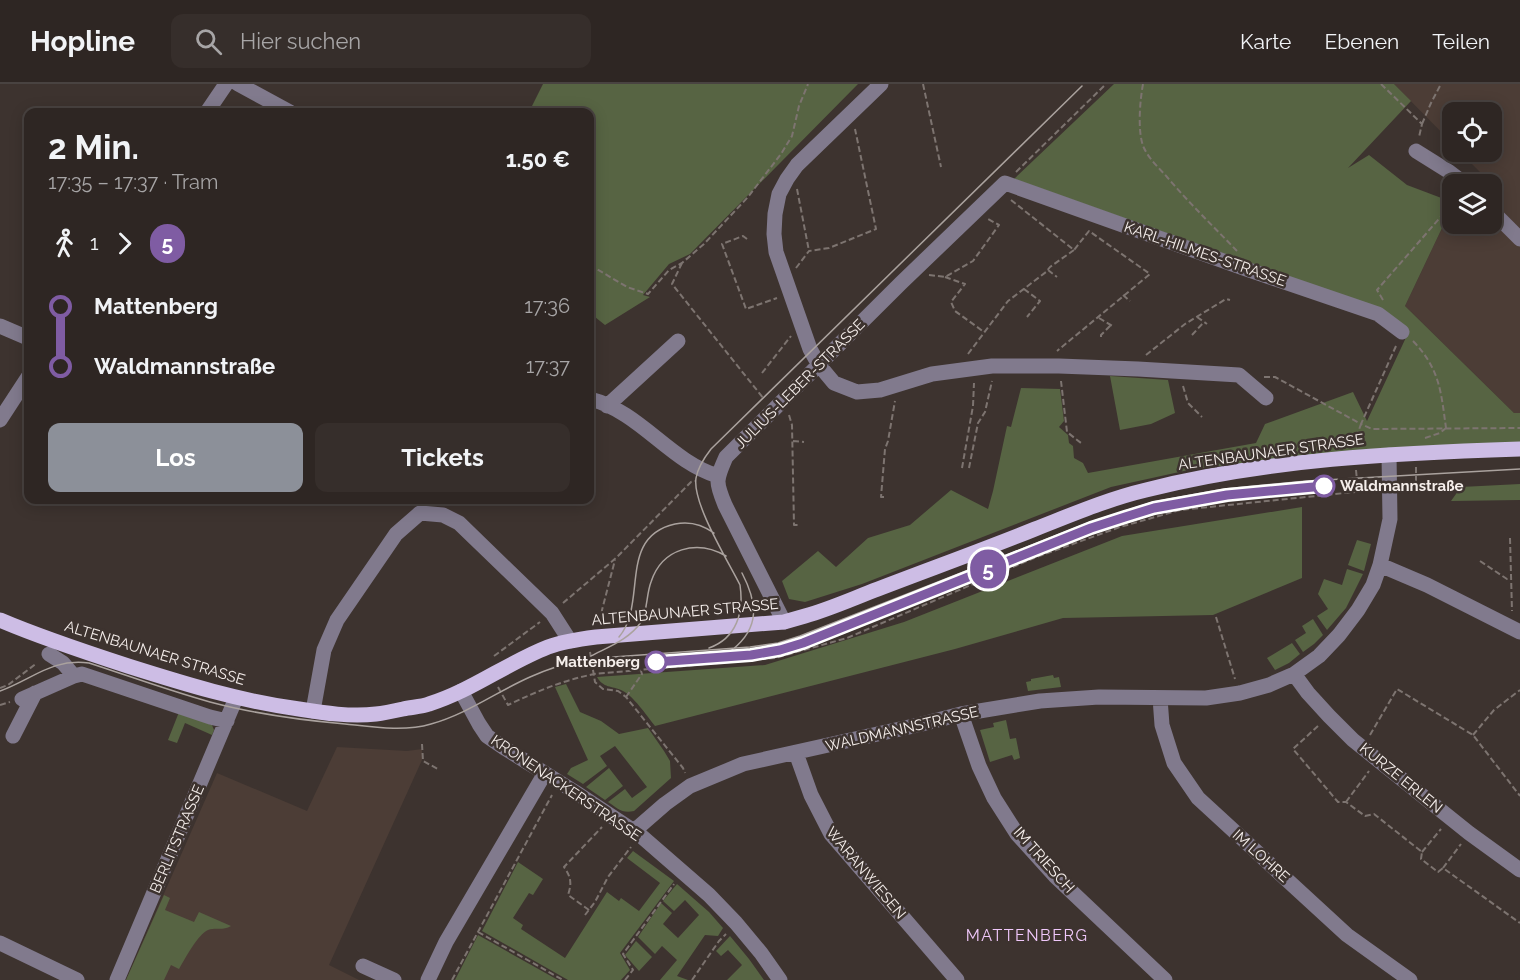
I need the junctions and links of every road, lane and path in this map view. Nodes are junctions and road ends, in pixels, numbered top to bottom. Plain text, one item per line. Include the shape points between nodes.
1 (226, 84) edge
2 (238, 84) edge
3 (808, 84) edge
4 (881, 84) edge
5 (923, 84) edge
6 (1106, 84) edge
7 (1143, 84) edge
8 (1381, 84) edge
9 (1441, 84) edge
10 (210, 108) edge
11 (283, 108) edge
12 (848, 116) junction
13 (1422, 124) junction
14 (1416, 151) joint
15 (941, 167) dead end
16 (1452, 174) edge
17 (788, 176) junction
18 (1001, 187) junction
19 (975, 212) junction
20 (1442, 215) edge
21 (1502, 221) edge
22 (747, 239) dead end
23 (1520, 239) edge
24 (1074, 250) junction
25 (809, 251) junction
26 (682, 263) junction
27 (594, 267) edge
28 (1246, 269) junction
29 (1048, 270) junction
30 (911, 274) junction
31 (1150, 274) junction
32 (784, 276) junction
33 (1155, 276) dead end
34 (945, 277) junction
35 (1057, 277) dead end
36 (1024, 289) junction
37 (790, 294) junction
38 (1123, 296) junction
39 (1230, 300) dead end
40 (1130, 301) dead end
41 (1387, 306) dead end
42 (1027, 316) dead end
43 (1197, 316) junction
44 (1098, 317) junction
45 (0, 326) edge
46 (802, 327) junction
47 (984, 332) junction
48 (1402, 332) junction
49 (1192, 335) dead end
50 (24, 336) edge
51 (1101, 337) dead end
52 (678, 341) dead end
53 (819, 365) junction
54 (992, 366) junction
55 (1054, 366) junction
56 (969, 369) junction
57 (1138, 369) junction
58 (1181, 371) junction
59 (762, 373) dead end
60 (1263, 376) dead end
61 (24, 383) edge
62 (891, 387) junction
63 (1266, 398) dead end
64 (594, 401) edge
65 (608, 406) junction
66 (778, 406) junction
67 (1202, 417) dead end
68 (0, 420) edge
69 (1361, 424) junction
70 (890, 427) junction
71 (896, 428) dead end
72 (1446, 428) junction
73 (1520, 428) edge
74 (792, 441) junction
75 (804, 442) dead end
76 (1081, 443) dead end
77 (1520, 449) edge
78 (1389, 455) junction
79 (1355, 457) junction
80 (962, 468) dead end
81 (969, 468) dead end
82 (793, 472) junction
83 (798, 472) dead end
84 (718, 476) junction
85 (696, 481) dead end
86 (1390, 489) junction
87 (1359, 491) junction
88 (1264, 496) dead end
89 (884, 497) dead end
90 (793, 498) junction
91 (798, 498) dead end
92 (1264, 501) junction
93 (798, 525) dead end
94 (1510, 538) dead end
95 (616, 558) junction
96 (1480, 561) dead end
97 (1380, 565) junction
98 (1511, 579) junction
99 (552, 613) junction
100 (1216, 618) dead end
101 (0, 620) edge
102 (784, 622) junction
103 (1513, 628) edge
104 (596, 637) junction
105 (570, 640) junction
106 (54, 651) junction
107 (494, 657) dead end
108 (641, 671) junction
109 (594, 674) junction
110 (1294, 674) junction
111 (74, 676) junction
112 (0, 688) edge
113 (1520, 690) edge
114 (461, 691) junction
115 (1240, 693) junction
116 (626, 697) junction
117 (236, 698) junction
118 (1160, 698) junction
119 (508, 705) dead end
120 (313, 711) junction
121 (962, 714) junction
122 (1329, 716) junction
123 (228, 721) junction
124 (1473, 735) junction
125 (13, 736) dead end
126 (423, 744) dead end
127 (1363, 748) junction
128 (796, 753) junction
129 (1378, 760) junction
130 (438, 769) dead end
131 (544, 773) junction
132 (560, 783) junction
133 (690, 786) junction
134 (1520, 796) edge
135 (1346, 802) junction
136 (611, 816) junction
137 (1450, 818) junction
138 (637, 833) junction
139 (1469, 833) junction
140 (1422, 852) junction
141 (1443, 868) junction
142 (1520, 870) edge
143 (683, 873) junction
144 (589, 910) junction
145 (585, 915) dead end
146 (1520, 922) edge
147 (736, 923) junction
148 (478, 932) junction
149 (0, 943) edge
150 (363, 966) dead end
151 (77, 980) edge
152 (117, 980) edge
153 (394, 980) edge
154 (428, 980) edge
155 (452, 980) edge
156 (563, 980) edge
157 (625, 980) edge
158 (692, 980) edge
159 (780, 980) edge
160 (957, 980) edge
161 (1165, 980) edge
162 (1410, 980) edge

1 - 10 street
2 - 11 street
3 - 26 path via 792,135 781,154 748,197
4 - 12 street
5 - 15 path
6 - 18 path
7 - 28 path via 1140,123 1144,147 1177,189 1238,252
8 - 13 path
9 - 13 path
12 - 17 street
12 - 25 path via 853,123 876,229 829,248
13 - 14 path
14 - 16 street
17 - 25 path via 795,182
17 - 32 street via 779,194 774,234
18 - 19 street, JULIUS-LEBER-STRASSE
18 - 24 path
18 - 28 street, KARL-HILMES-STRASSE
19 - 30 street, JULIUS-LEBER-STRASSE
19 - 34 path via 999,225 973,261
20 - 41 path via 1377,290
21 - 23 street
22 - 37 path via 743,236 722,243 746,309
24 - 29 path
24 - 31 path via 1089,231
25 - 32 path via 792,274
26 - 27 path via 669,270 648,294 627,287
26 - 66 path via 672,284
28 - 48 street, KARL-HILMES-STRASSE via 1378,314
29 - 35 path
29 - 36 path
30 - 34 path
30 - 53 street, JULIUS-LEBER-STRASSE
31 - 33 path
31 - 38 path
32 - 37 street
34 - 47 path via 965,284 951,302 955,311
36 - 42 path via 1040,302
36 - 47 path
37 - 46 street
38 - 40 path
38 - 44 path
39 - 43 path
43 - 49 path via 1206,323
43 - 57 path via 1139,360
44 - 51 path via 1112,326
44 - 55 path via 1050,356
45 - 50 street
46 - 53 street
46 - 59 path
47 - 56 path via 965,357
48 - 69 path
48 - 72 path via 1436,373
52 - 65 street
53 - 62 street via 834,382 857,393
53 - 66 street, JULIUS-LEBER-STRASSE
54 - 55 street
54 - 56 street
54 - 81 path via 992,384 978,423
55 - 57 street
55 - 76 path via 1067,432
56 - 62 street via 932,374
56 - 80 path via 974,386 973,406
57 - 58 street
58 - 63 street via 1239,375
58 - 67 path via 1188,403
60 - 69 path via 1275,377
61 - 68 street
62 - 70 path via 895,398
64 - 65 street
65 - 84 street via 650,431 687,462
66 - 74 path via 792,425
66 - 84 street, JULIUS-LEBER-STRASSE via 726,457
69 - 72 path via 1372,429
69 - 79 path via 1354,441
70 - 71 path
70 - 89 path via 885,449
72 - 73 path
74 - 75 path
74 - 82 path
77 - 78 main road, ALTENBAUNAER STRASSE
78 - 79 main road, ALTENBAUNAER STRASSE
78 - 86 street, WALDMANNSTRASSE
79 - 87 path
79 - 102 main road, ALTENBAUNAER STRASSE via 1216,475 1145,490
82 - 83 path
82 - 90 path
84 - 102 street via 725,505
85 - 95 path
86 - 87 path
86 - 97 street, WALDMANNSTRASSE via 1390,519
87 - 92 path
88 - 92 path
90 - 91 path
90 - 93 path via 794,525
92 - 108 path via 1180,510 1120,526 1034,558 847,638 775,658
94 - 98 path
95 - 99 path
95 - 104 path
96 - 98 path
97 - 103 street
97 - 110 street, WALDMANNSTRASSE via 1358,610 1339,635
98 - 103 path
99 - 105 street
99 - 107 path
99 - 120 street via 459,523 443,515 420,513 396,534 337,620 324,650
100 - 115 path
101 - 106 main road, ALTENBAUNAER STRASSE
102 - 104 main road, ALTENBAUNAER STRASSE
104 - 105 main road, ALTENBAUNAER STRASSE
104 - 109 path via 590,653
105 - 114 main road, ALTENBAUNAER STRASSE
106 - 111 street
106 - 112 path
106 - 117 main road, ALTENBAUNAER STRASSE
108 - 109 path
108 - 116 path
109 - 116 path via 598,686
109 - 119 path via 550,686
110 - 115 street, WALDMANNSTRASSE
110 - 122 street, KURZE ERLEN
111 - 123 street via 91,677
111 - 125 street via 28,696
113 - 124 path via 1494,710
114 - 120 main road, ALTENBAUNAER STRASSE via 429,704 375,714
114 - 131 street, KRONENACKERSTRASSE via 487,736
115 - 118 street, WALDMANNSTRASSE
116 - 133 path via 683,768
117 - 120 main road, ALTENBAUNAER STRASSE
117 - 123 street, BERLITSTRASSE
118 - 121 street, WALDMANNSTRASSE via 1040,701
118 - 162 street, IM LOHRE via 1162,725 1174,763 1198,798 1347,935
121 - 128 street, WALDMANNSTRASSE
121 - 161 street, IM TRIESCH via 983,775 1017,834 1055,876
122 - 127 street, KURZE ERLEN
122 - 135 path via 1293,750 1338,802
123 - 152 street, BERLITSTRASSE
124 - 127 path via 1397,689
124 - 134 path
126 - 130 path via 423,761
127 - 129 street, KURZE ERLEN
128 - 133 street, WALDMANNSTRASSE via 743,764
128 - 160 street, WARANWIESEN via 831,834
129 - 135 path
129 - 137 street, KURZE ERLEN
131 - 132 street, KRONENACKERSTRASSE
131 - 154 street
132 - 136 street, KRONENACKERSTRASSE
132 - 148 path
133 - 138 street, WALDMANNSTRASSE via 665,804
135 - 140 path via 1365,816 1374,814
136 - 138 street, KRONENACKERSTRASSE
136 - 144 path via 564,867 571,877 568,895
137 - 139 street, KURZE ERLEN
137 - 140 path
138 - 143 street, KRONENACKERSTRASSE
138 - 144 path
139 - 141 path
139 - 142 street, KURZE ERLEN
140 - 141 path via 1421,859 1438,872
141 - 146 path
143 - 147 street, KRONENACKERSTRASSE
143 - 157 path via 623,954 633,970
144 - 145 path
147 - 158 path
147 - 159 street, KRONENACKERSTRASSE
148 - 155 path
148 - 156 path
149 - 151 street
150 - 153 street

